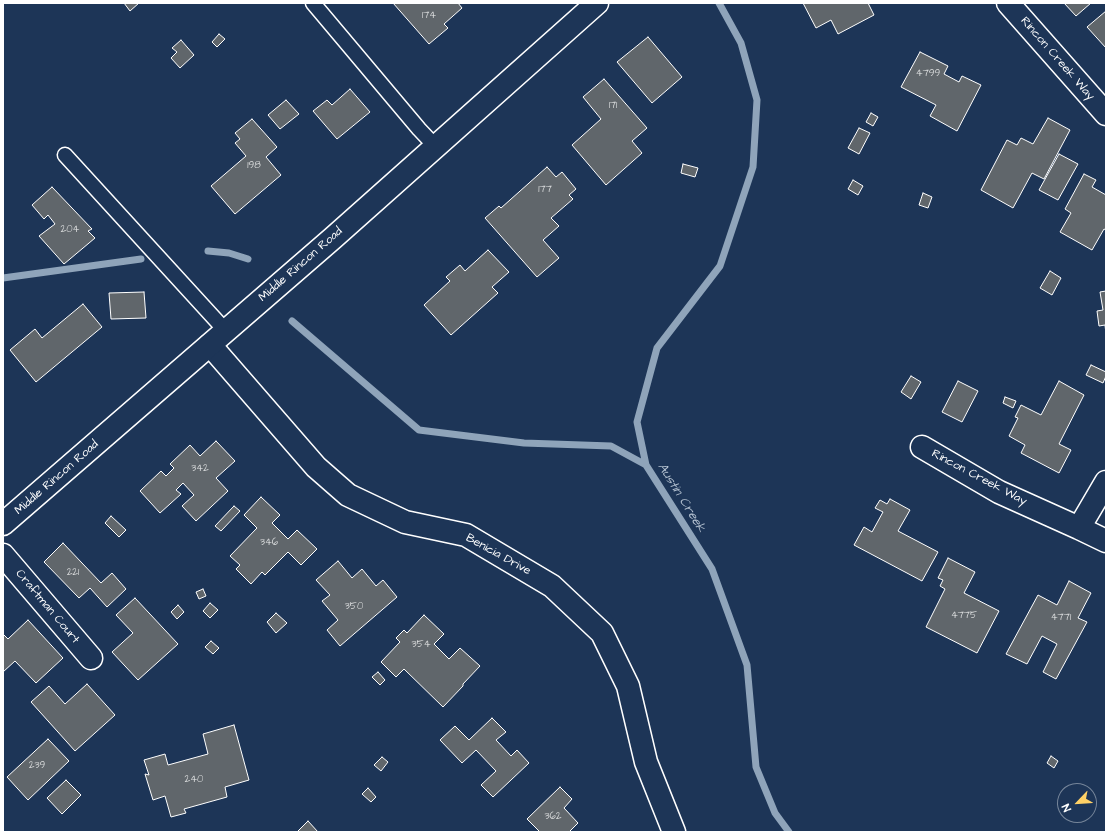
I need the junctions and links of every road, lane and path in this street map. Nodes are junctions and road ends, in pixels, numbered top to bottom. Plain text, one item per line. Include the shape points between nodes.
1 (313, 3) edge
2 (597, 3) edge
3 (1008, 3) edge
4 (1106, 114) edge
5 (436, 147) junction
6 (65, 155) dead end
7 (226, 330) junction
8 (210, 345) junction
9 (922, 447) dead end
10 (1106, 482) edge
11 (3, 524) edge
12 (1079, 528) junction
13 (1106, 542) edge
14 (3, 555) edge
15 (91, 658) dead end
16 (674, 832) edge

1 - 5 lane
2 - 5 street, Middle Rincon Road
3 - 4 street, Rincon Creek Way
5 - 7 street, Middle Rincon Road
6 - 7 lane
7 - 8 street, Middle Rincon Road
8 - 11 street, Middle Rincon Road
8 - 16 street, Benicia Drive via 316,466 348,495 405,522 466,535 552,586 602,633 628,686 646,762
9 - 12 street, Rincon Creek Way via 1000,492
10 - 12 street
12 - 13 street, Rincon Creek Way
14 - 15 street, Craftman Court

